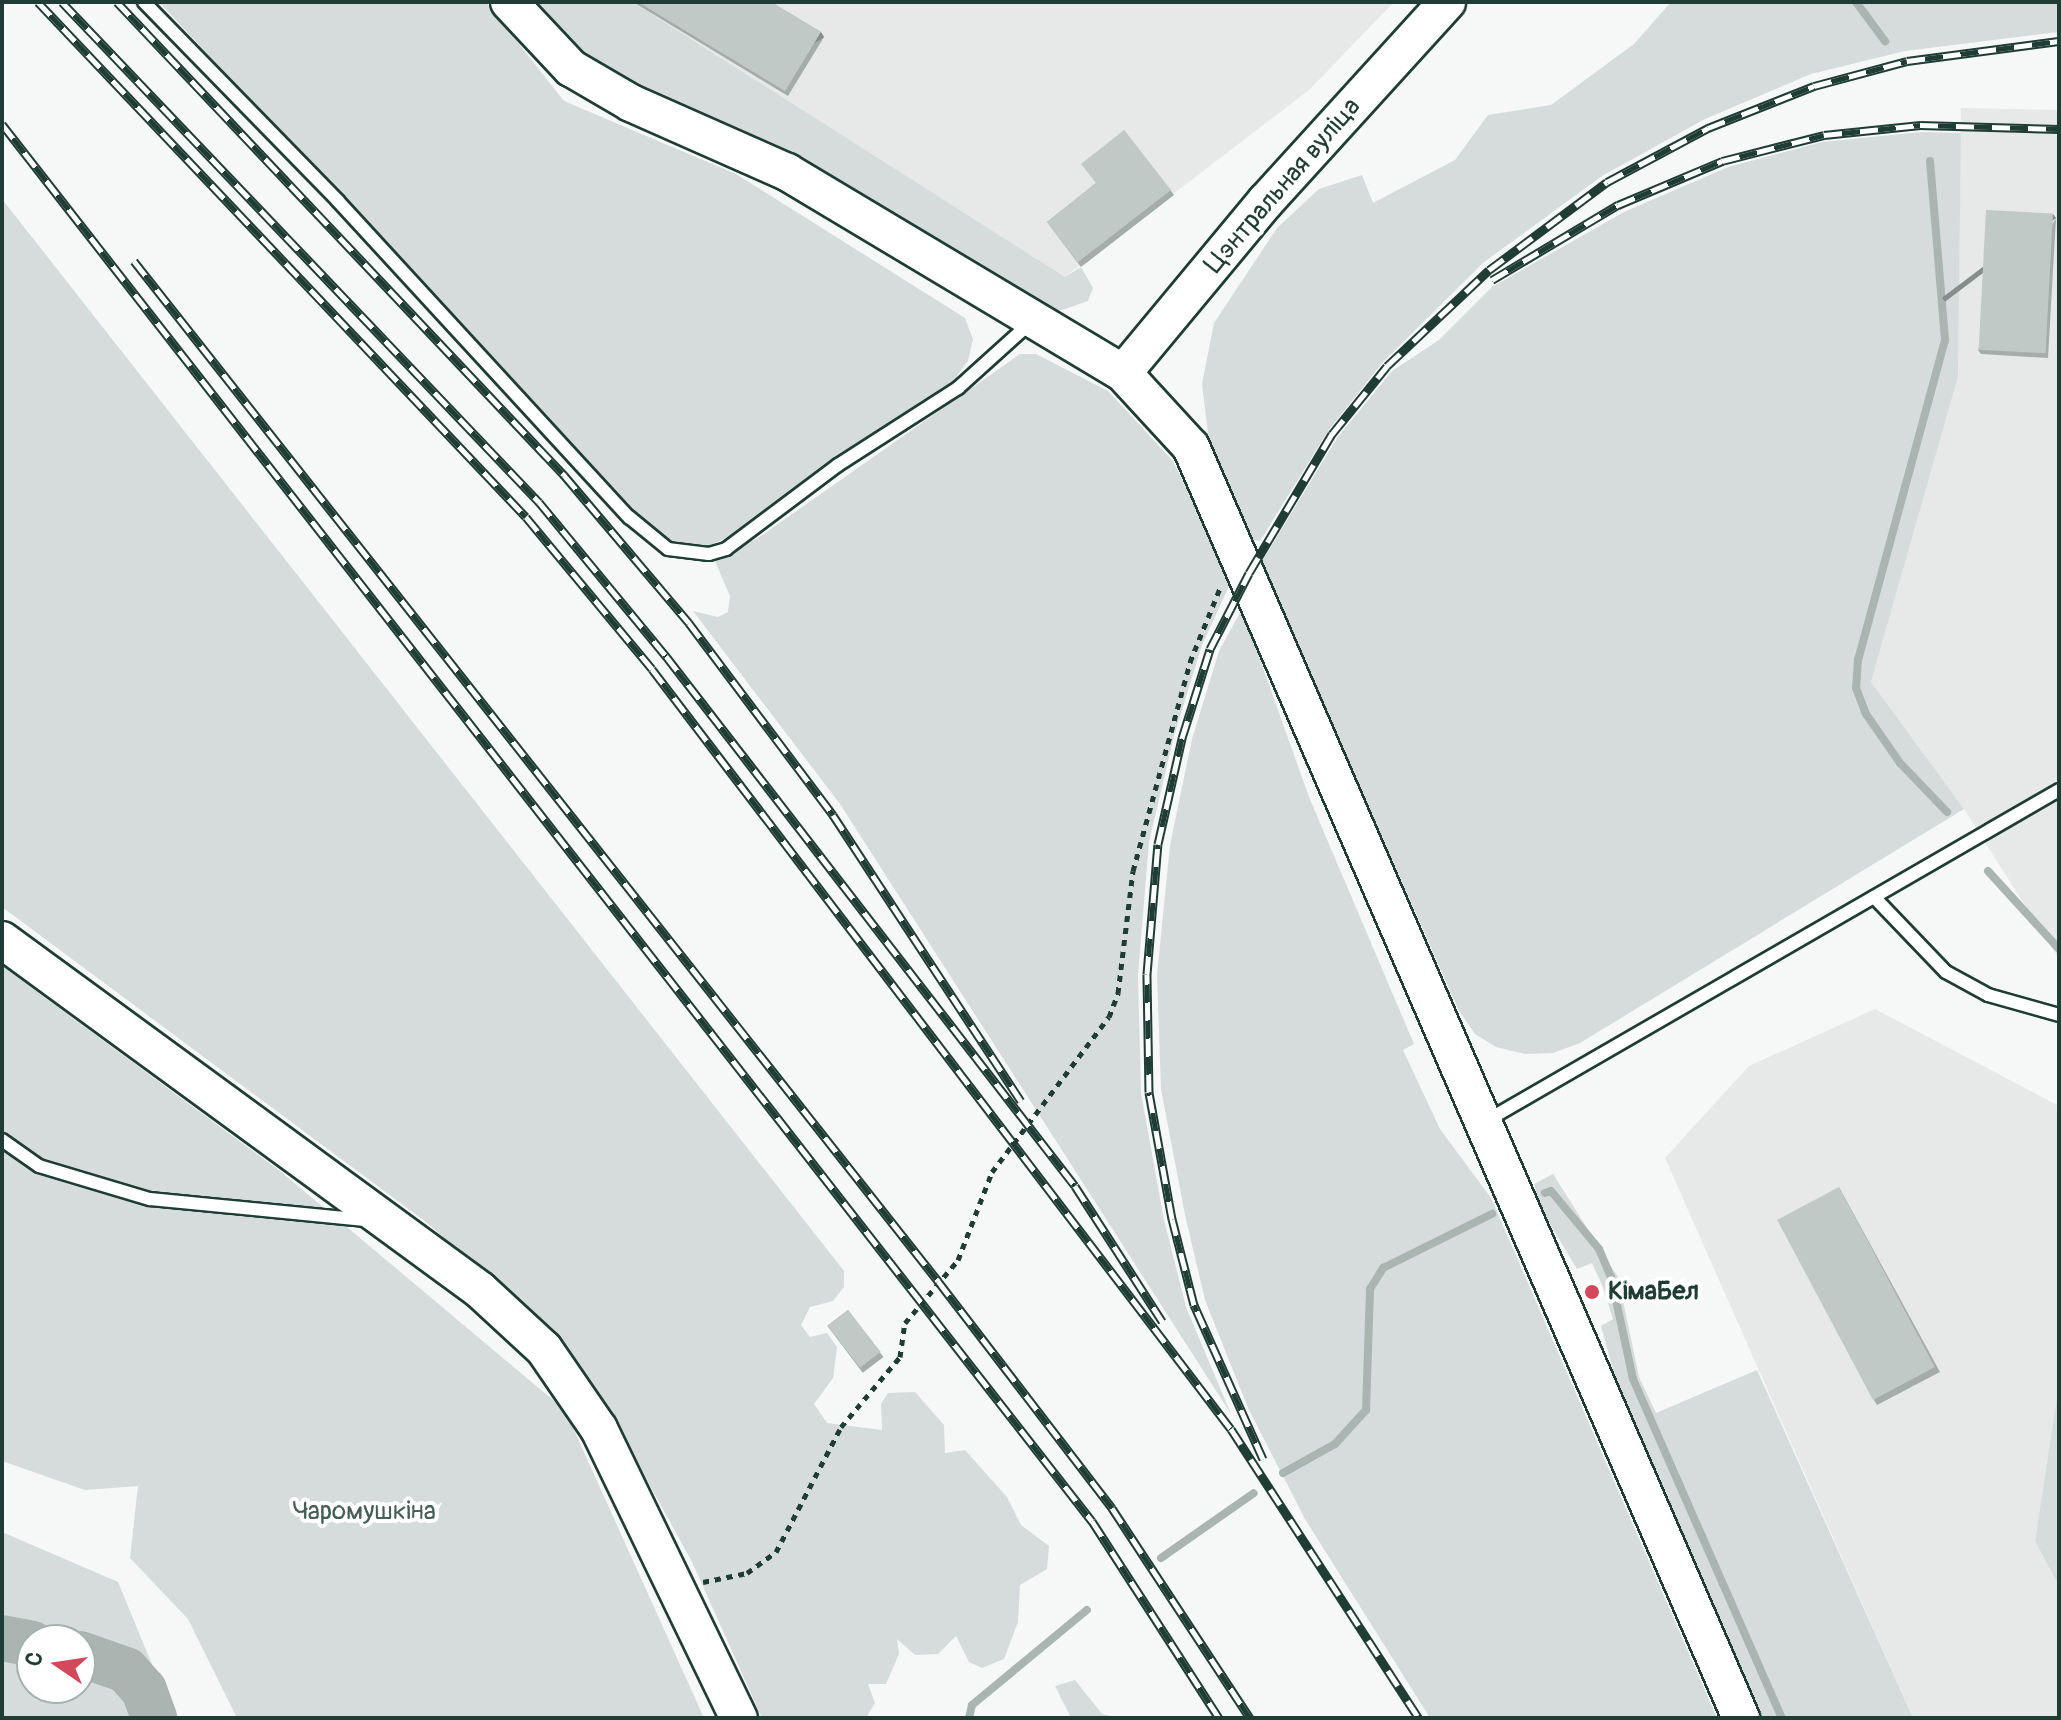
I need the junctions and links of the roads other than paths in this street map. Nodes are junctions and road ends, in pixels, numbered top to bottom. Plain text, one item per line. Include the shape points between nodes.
1 (144, 2) edge
2 (509, 2) edge
3 (1447, 2) edge
4 (1032, 321) junction
5 (1123, 373) junction
6 (2059, 790) edge
7 (1874, 897) junction
8 (2, 940) edge
9 (2059, 1015) edge
10 (1483, 1122) junction
11 (2, 1140) edge
12 (390, 1222) junction
13 (739, 1718) edge
14 (1741, 1718) edge

1 - 4 lane via 338,201 629,517 668,549 709,554 726,549 838,465 958,388
2 - 4 street via 571,68 631,103 787,172
3 - 5 street, Цэнтральная вуліца via 1266,201
4 - 5 street
5 - 10 street via 1191,447
6 - 7 lane
7 - 9 lane via 1946,972 1988,995
7 - 10 lane
8 - 12 street
10 - 14 street
11 - 12 lane via 39,1166 150,1199
12 - 13 street via 480,1290 544,1349 599,1429

